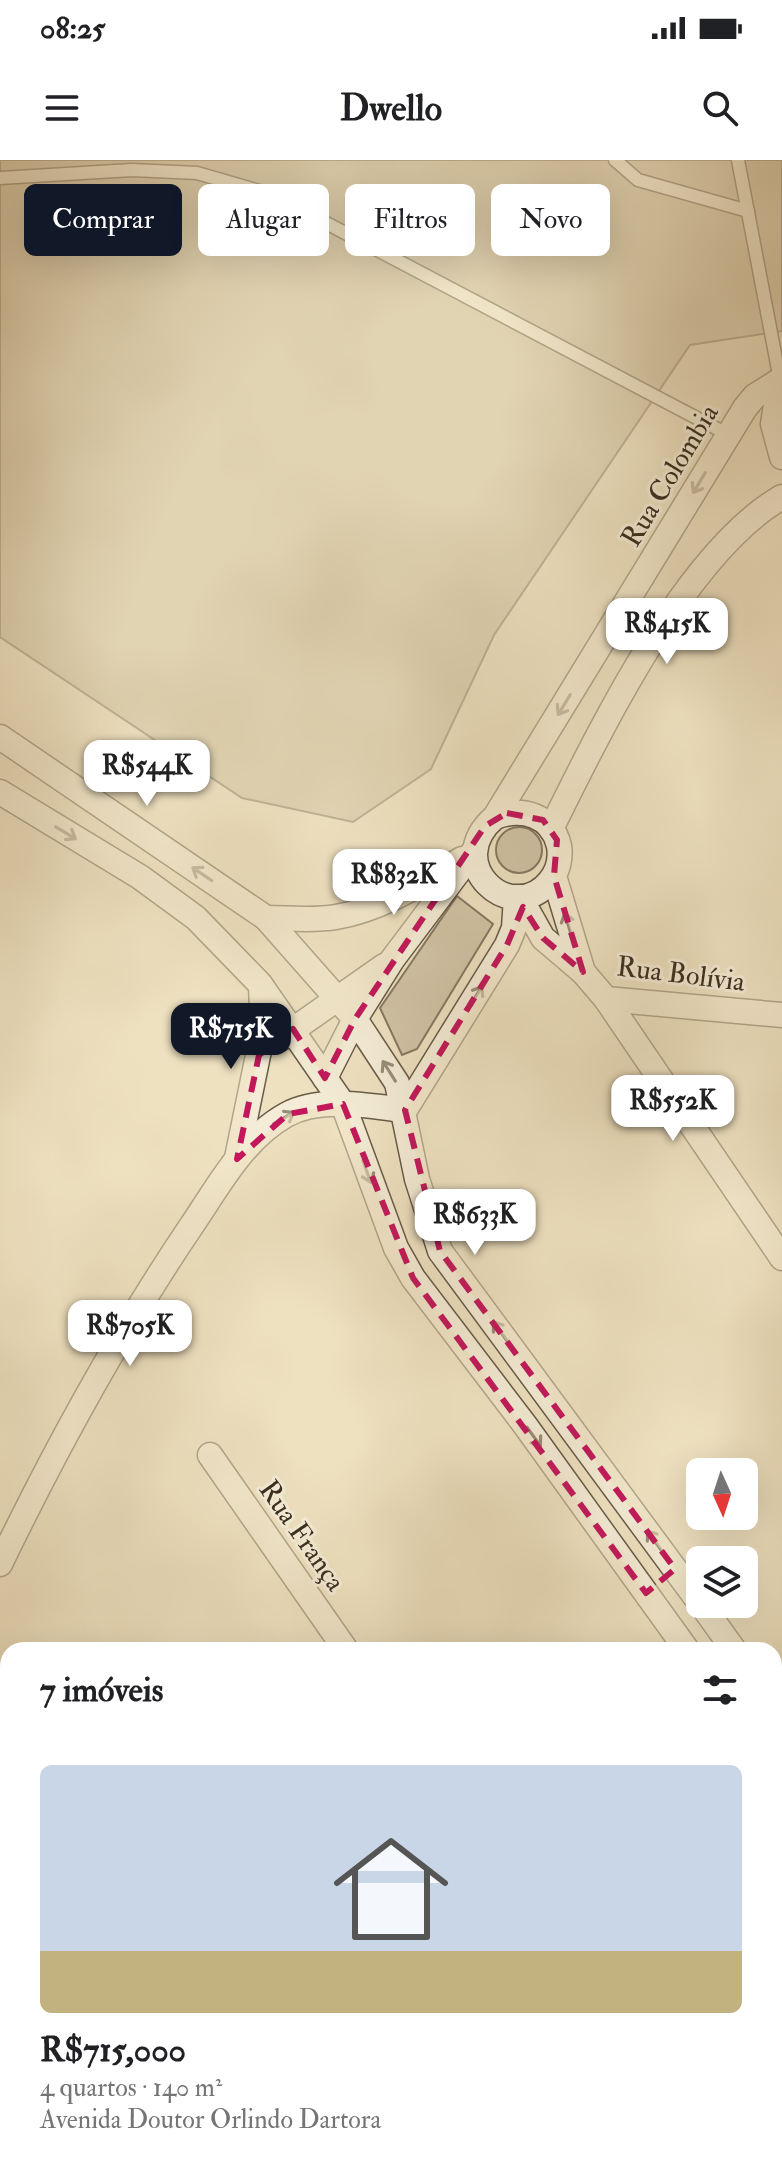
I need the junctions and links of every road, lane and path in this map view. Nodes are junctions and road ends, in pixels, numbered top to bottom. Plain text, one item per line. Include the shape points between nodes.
1 (615, 160) edge
2 (738, 160) edge
3 (0, 178) edge
4 (748, 211) junction
5 (781, 380) edge
6 (729, 435) junction
7 (782, 457) edge
8 (782, 497) edge
9 (0, 737) edge
10 (0, 792) edge
11 (495, 817) junction
12 (551, 829) junction
13 (472, 853) junction
14 (554, 876) junction
15 (518, 897) junction
16 (266, 918) junction
17 (392, 960) junction
18 (583, 972) junction
19 (260, 984) junction
20 (337, 999) junction
21 (606, 999) junction
22 (782, 1015) edge
23 (355, 1019) junction
24 (293, 1029) junction
25 (259, 1055) junction
26 (325, 1078) junction
27 (343, 1104) junction
28 (405, 1110) junction
29 (237, 1159) junction
30 (782, 1258) edge
31 (210, 1455) dead end
32 (0, 1564) edge
33 (675, 1569) junction
34 (686, 1584) edge
35 (646, 1593) junction
36 (710, 1618) edge
37 (340, 1642) edge
38 (681, 1642) edge
39 (728, 1642) edge

1 - 4 lane via 638,180
2 - 4 lane
3 - 6 lane via 132,170 197,173 273,195
4 - 5 lane
5 - 6 street, Rua Colombia via 755,396
5 - 7 street via 773,424
6 -> 11 street, Rua Colombia
8 - 12 street via 741,525 675,611 597,737
16 -> 9 street
10 -> 19 street via 140,877 196,918
11 - 12 street via 532,814
11 - 13 street
12 - 14 street via 560,852
13 - 15 street via 490,888
13 - 16 street via 392,900 357,913
13 - 17 street
14 - 15 street via 545,887
18 -> 14 street
15 - 18 street via 543,938
28 -> 15 street via 507,945
16 - 20 street
17 - 20 street
17 - 23 street
18 - 21 street, Rua Bolívia
19 - 24 street
19 - 25 street via 264,1016
20 - 23 street
20 - 24 street
21 - 22 street, Rua Bolívia
21 - 30 street
23 - 26 street
28 -> 23 street via 397,1083
24 - 25 street
24 - 26 street
25 - 29 street
26 - 27 street
27 - 28 street
29 -> 27 street via 288,1114
27 -> 35 street via 396,1248 413,1278
33 -> 28 street via 440,1251 417,1179
29 - 32 street via 142,1300 52,1457
31 - 37 street, Rua França
33 - 34 street
33 - 35 street
35 - 38 street
36 - 39 street

